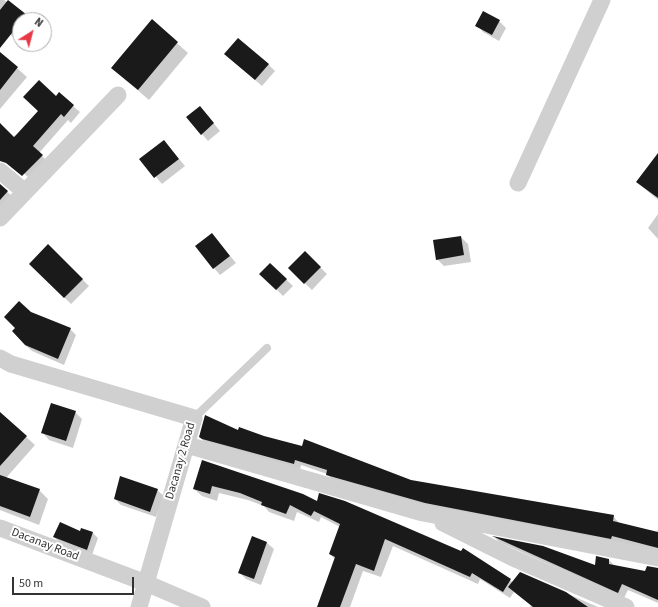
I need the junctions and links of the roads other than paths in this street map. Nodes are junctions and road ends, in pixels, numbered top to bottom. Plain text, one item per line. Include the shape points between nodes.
1 (602, 0) edge
2 (118, 95) dead end
3 (0, 171) edge
4 (518, 183) dead end
5 (25, 192) junction
6 (0, 218) edge
7 (267, 348) dead end
8 (0, 358) edge
9 (194, 418) junction
10 (186, 445) junction
11 (423, 514) junction
12 (0, 528) edge
13 (658, 558) edge
14 (146, 583) junction
15 (139, 607) edge
16 (202, 607) edge
17 (626, 607) edge

1 - 4 street
2 - 5 street
3 - 5 street
5 - 6 street
7 - 9 lane
8 - 9 street, Dacanay 2 Road via 11,364
9 - 10 street, Dacanay 2 Road
10 - 11 street
10 - 14 street, Dacanay 2 Road
11 - 13 street
11 - 17 street via 513,558
12 - 14 street, Dacanay Road
14 - 15 street, Dacanay 2 Road
14 - 16 street, Dacanay Road

